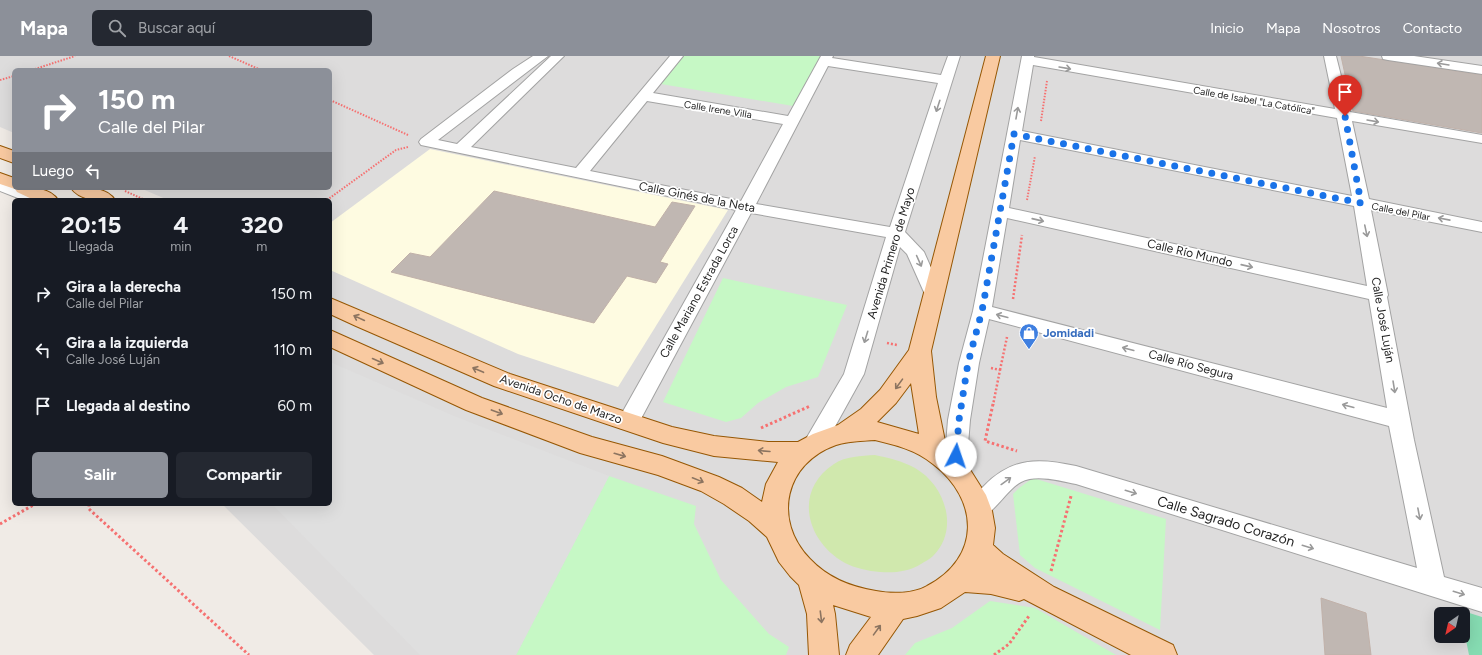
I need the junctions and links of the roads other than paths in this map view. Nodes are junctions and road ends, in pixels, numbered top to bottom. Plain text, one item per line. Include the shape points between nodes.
1 (542, 56) edge
2 (558, 56) edge
3 (677, 56) edge
4 (954, 56) edge
5 (993, 56) edge
6 (1330, 56) edge
7 (1388, 56) edge
8 (1027, 58) edge
9 (825, 59) edge
10 (1482, 70) edge
11 (947, 80) junction
12 (644, 96) junction
13 (1345, 116) junction
14 (793, 121) junction
15 (1014, 134) junction
16 (1482, 139) edge
17 (461, 148) junction
18 (0, 151) edge
19 (12, 157) edge
20 (579, 174) junction
21 (0, 178) edge
22 (12, 183) edge
23 (0, 186) edge
24 (28, 190) edge
25 (84, 190) edge
26 (33, 198) edge
27 (46, 198) edge
28 (102, 198) edge
29 (1361, 203) junction
30 (746, 208) junction
31 (1000, 211) junction
32 (1482, 227) edge
33 (896, 233) junction
34 (934, 295) junction
35 (1379, 295) junction
36 (332, 306) edge
37 (982, 311) junction
38 (332, 339) edge
39 (920, 351) junction
40 (1400, 420) junction
41 (628, 422) junction
42 (844, 433) junction
43 (808, 448) junction
44 (935, 452) junction
45 (955, 469) junction
46 (978, 508) junction
47 (778, 530) junction
48 (979, 550) junction
49 (812, 579) junction
50 (961, 579) junction
51 (1433, 585) junction
52 (1044, 596) junction
53 (1482, 600) edge
54 (895, 606) junction
55 (824, 655) edge
56 (861, 655) edge
57 (1162, 655) edge

1 - 17 street, Calle Ginés de la Neta via 426,142
2 - 17 street
3 - 12 street
4 - 11 street, Avenida Primero de Mayo
5 - 34 main road
6 - 13 street, Calle José Luján
10 -> 7 street
8 -> 13 street, Calle de Isabel "La Católica"
15 -> 8 street
9 - 11 street
9 - 14 street, Calle Mariano Estrada Lorca
11 -> 33 street, Avenida Primero de Mayo
12 - 14 street, Calle Irene Villa
12 - 20 street
13 -> 16 street, Calle de Isabel "La Católica"
13 - 29 street, Calle José Luján
14 - 30 street, Calle Mariano Estrada Lorca
15 - 29 street, Calle del Pilar
15 - 31 street
17 - 20 street, Calle Ginés de la Neta
18 - 19 main road
20 - 30 street, Calle Ginés de la Neta
21 - 22 main road
23 - 26 street
24 - 27 main road
25 - 28 main road
32 -> 29 street, Calle del Pilar
29 -> 35 street, Calle José Luján
30 - 33 street, Calle Ginés de la Neta
30 - 41 street, Calle Mariano Estrada Lorca
31 -> 35 street, Calle Río Mundo
31 - 37 street
33 -> 34 street via 915,252
33 -> 43 street, Avenida Primero de Mayo via 854,374
34 - 39 main road
35 -> 40 street, Calle José Luján
41 -> 36 main road, Avenida Ocho de Marzo via 502,380
40 -> 37 street, Calle Río Segura
37 - 45 street via 968,363
38 -> 47 main road via 474,404 589,446 662,466 710,484 758,512
39 -> 42 main road via 887,400 872,415
39 - 44 main road via 924,397
40 -> 51 street, Calle José Luján
43 -> 41 main road, Avenida Ocho de Marzo via 768,452 714,446
42 - 43 main road
42 - 44 main road via 875,431 906,438
43 - 47 main road via 781,478 776,494
44 - 45 main road
45 - 46 main road via 969,487
46 - 48 main road via 981,529
46 -> 51 street, Calle Sagrado Corazón via 1000,485 1017,473 1047,469 1076,475
47 - 49 main road via 790,556
48 - 50 main road
48 - 52 main road via 993,563
49 - 54 main road via 837,594 866,604
49 -> 55 main road via 821,614
50 - 52 main road via 995,581
50 - 54 main road via 933,598
51 -> 53 street, Calle Sagrado Corazón
52 - 57 main road
56 -> 54 main road

